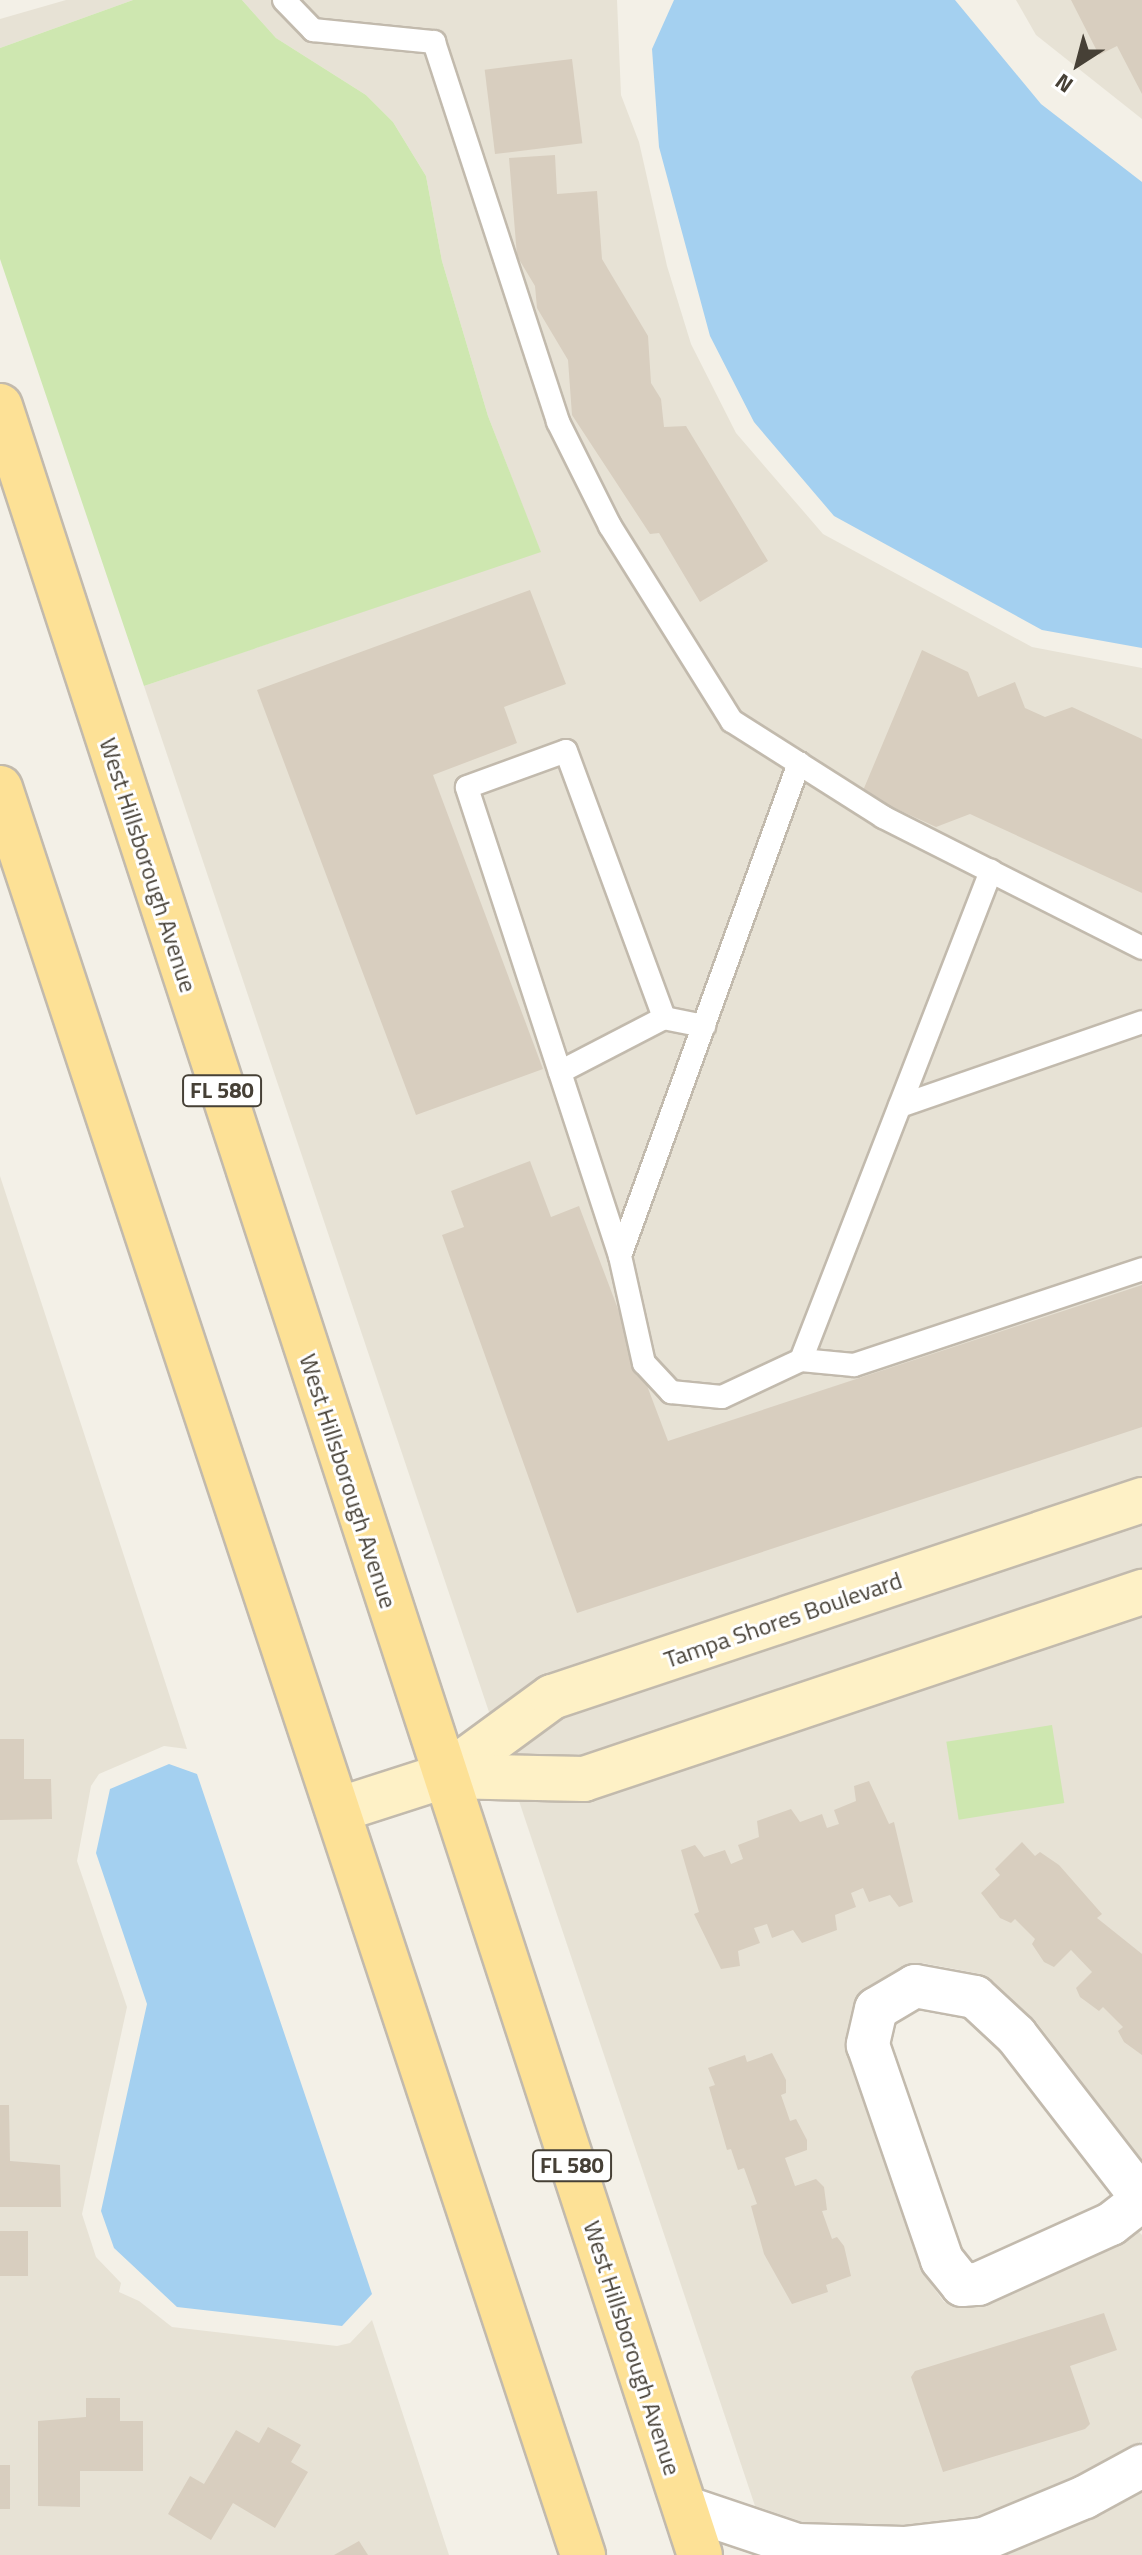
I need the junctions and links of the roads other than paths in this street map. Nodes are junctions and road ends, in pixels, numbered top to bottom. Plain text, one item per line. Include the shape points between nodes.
1 (284, 0) edge
2 (0, 406) edge
3 (799, 763) junction
4 (0, 788) edge
5 (991, 871) junction
6 (1142, 948) edge
7 (664, 1018) junction
8 (1142, 1022) edge
9 (704, 1026) junction
10 (560, 1072) junction
11 (900, 1106) junction
12 (620, 1256) junction
13 (1142, 1269) edge
14 (801, 1360) junction
15 (1142, 1500) edge
16 (1142, 1592) edge
17 (444, 1776) junction
18 (338, 1810) junction
19 (1142, 2199) edge
20 (1142, 2466) edge
21 (684, 2507) junction
22 (973, 2547) edge
23 (583, 2555) edge
24 (700, 2555) edge

1 - 3 lane via 313,30 434,42 558,422 597,500 732,721
2 - 17 main road, West Hillsborough Avenue / FL 580
3 - 5 lane via 883,817
3 - 9 lane
4 - 18 main road
5 - 6 lane
5 - 11 lane
7 - 9 lane
7 - 10 lane
7 - 10 lane via 566,751 467,787
8 - 11 lane
9 - 12 lane
10 - 12 lane
11 - 14 lane
12 - 14 lane via 644,1363 671,1392 722,1397
13 - 14 lane via 854,1365
15 - 17 street, Tampa Shores Boulevard via 552,1697
16 - 17 street, Tampa Shores Boulevard via 584,1779
17 - 18 street, Tampa Shores Boulevard
17 - 21 main road, West Hillsborough Avenue / FL 580
18 - 23 main road
19 - 19 street via 1016,2035 975,1997 915,1986 876,2009 868,2045 942,2260 962,2285 978,2284 1111,2224
20 - 22 street
21 - 22 street via 797,2545
21 - 24 main road, West Hillsborough Avenue / FL 580

